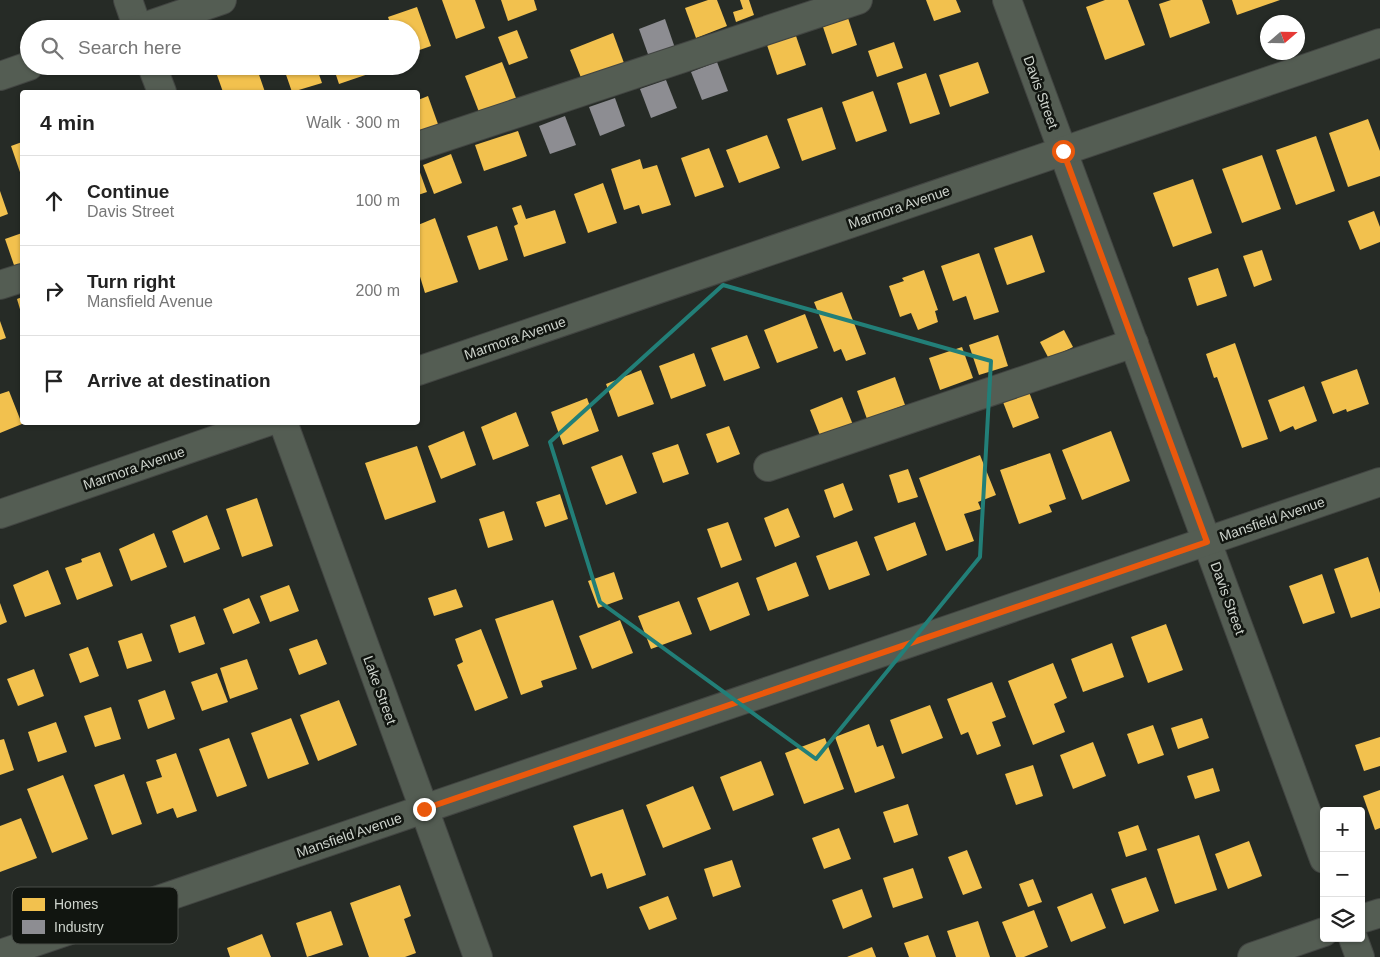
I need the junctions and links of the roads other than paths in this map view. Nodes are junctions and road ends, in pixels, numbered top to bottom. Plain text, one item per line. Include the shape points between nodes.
1 (128, 0) edge
2 (222, 0) edge
3 (858, 0) edge
4 (1007, 0) edge
5 (135, 20) edge
6 (164, 20) edge
7 (1380, 43) edge
8 (20, 69) edge
9 (155, 75) edge
10 (0, 76) edge
11 (161, 90) edge
12 (420, 145) edge
13 (1063, 151) junction
14 (20, 279) edge
15 (0, 285) edge
16 (1134, 343) junction
17 (420, 370) edge
18 (258, 425) edge
19 (284, 425) edge
20 (768, 467) dead end
21 (1380, 482) edge
22 (0, 514) edge
23 (1207, 542) junction
24 (424, 809) junction
25 (1321, 852) edge
26 (178, 893) edge
27 (1380, 913) edge
28 (1365, 919) edge
29 (1320, 933) edge
30 (1354, 942) edge
31 (29, 944) edge
32 (0, 954) edge
33 (478, 957) edge
34 (1252, 957) edge
35 (1360, 957) edge

1 - 5 street
2 - 6 street
3 - 12 street
4 - 13 street, Davis Street
7 - 13 street, Marmora Avenue
8 - 10 street
9 - 11 street
13 - 16 street, Davis Street
13 - 17 street, Marmora Avenue
14 - 15 street
16 - 20 street
16 - 23 street, Davis Street
18 - 22 street, Marmora Avenue
19 - 24 street, Lake Street
21 - 23 street, Mansfield Avenue
23 - 24 street, Mansfield Avenue
23 - 25 street, Davis Street
24 - 26 street, Mansfield Avenue
24 - 33 street, Lake Street
27 - 28 street
29 - 34 street
30 - 35 street
31 - 32 street, Mansfield Avenue

